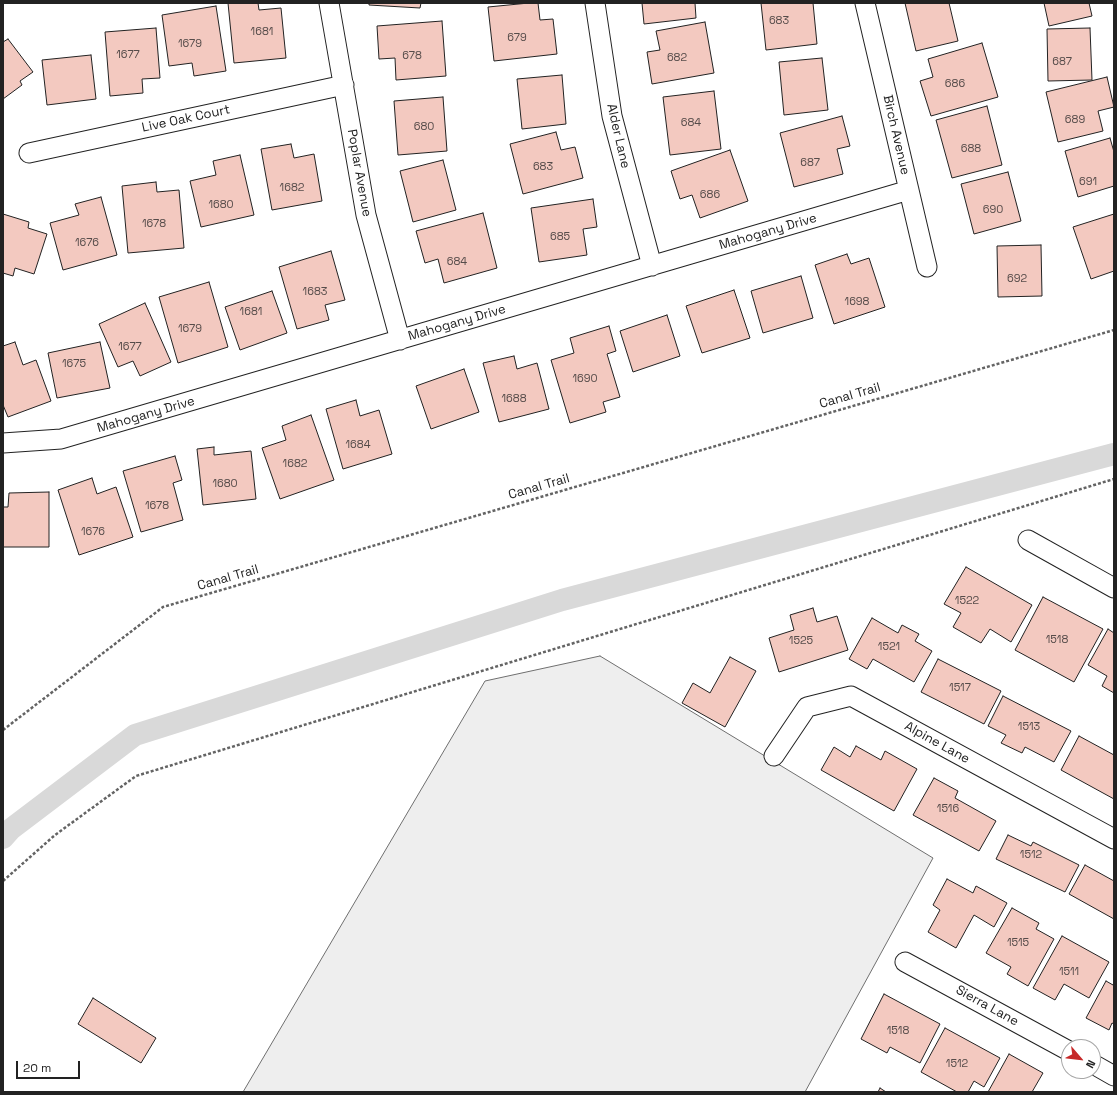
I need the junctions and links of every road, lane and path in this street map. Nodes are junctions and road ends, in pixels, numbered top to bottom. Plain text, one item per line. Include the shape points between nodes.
1 (329, 3) edge
2 (595, 3) edge
3 (865, 3) edge
4 (344, 86) junction
5 (29, 153) dead end
6 (909, 190) junction
7 (652, 266) junction
8 (927, 267) dead end
9 (1114, 330) edge
10 (400, 340) junction
11 (3, 443) edge
12 (1114, 479) edge
13 (1028, 540) dead end
14 (1114, 588) edge
15 (3, 730) edge
16 (774, 756) dead end
17 (1114, 840) edge
18 (3, 881) edge
19 (905, 962) dead end
20 (1061, 1047) edge
21 (1101, 1069) edge
22 (1114, 1076) edge

1 - 4 street, Poplar Avenue
2 - 7 street, Alder Lane via 612,116
3 - 6 street, Birch Avenue
4 - 5 street, Live Oak Court
4 - 10 street, Poplar Avenue via 366,215
6 - 7 street, Mahogany Drive
6 - 8 street, Birch Avenue
7 - 10 street, Mahogany Drive
9 - 15 path, Canal Trail via 163,607
10 - 11 street, Mahogany Drive via 61,440
12 - 18 path via 136,776 55,835
13 - 14 street
16 - 17 street, Alpine Lane via 807,706 851,696
19 - 20 street, Sierra Lane
21 - 22 street

